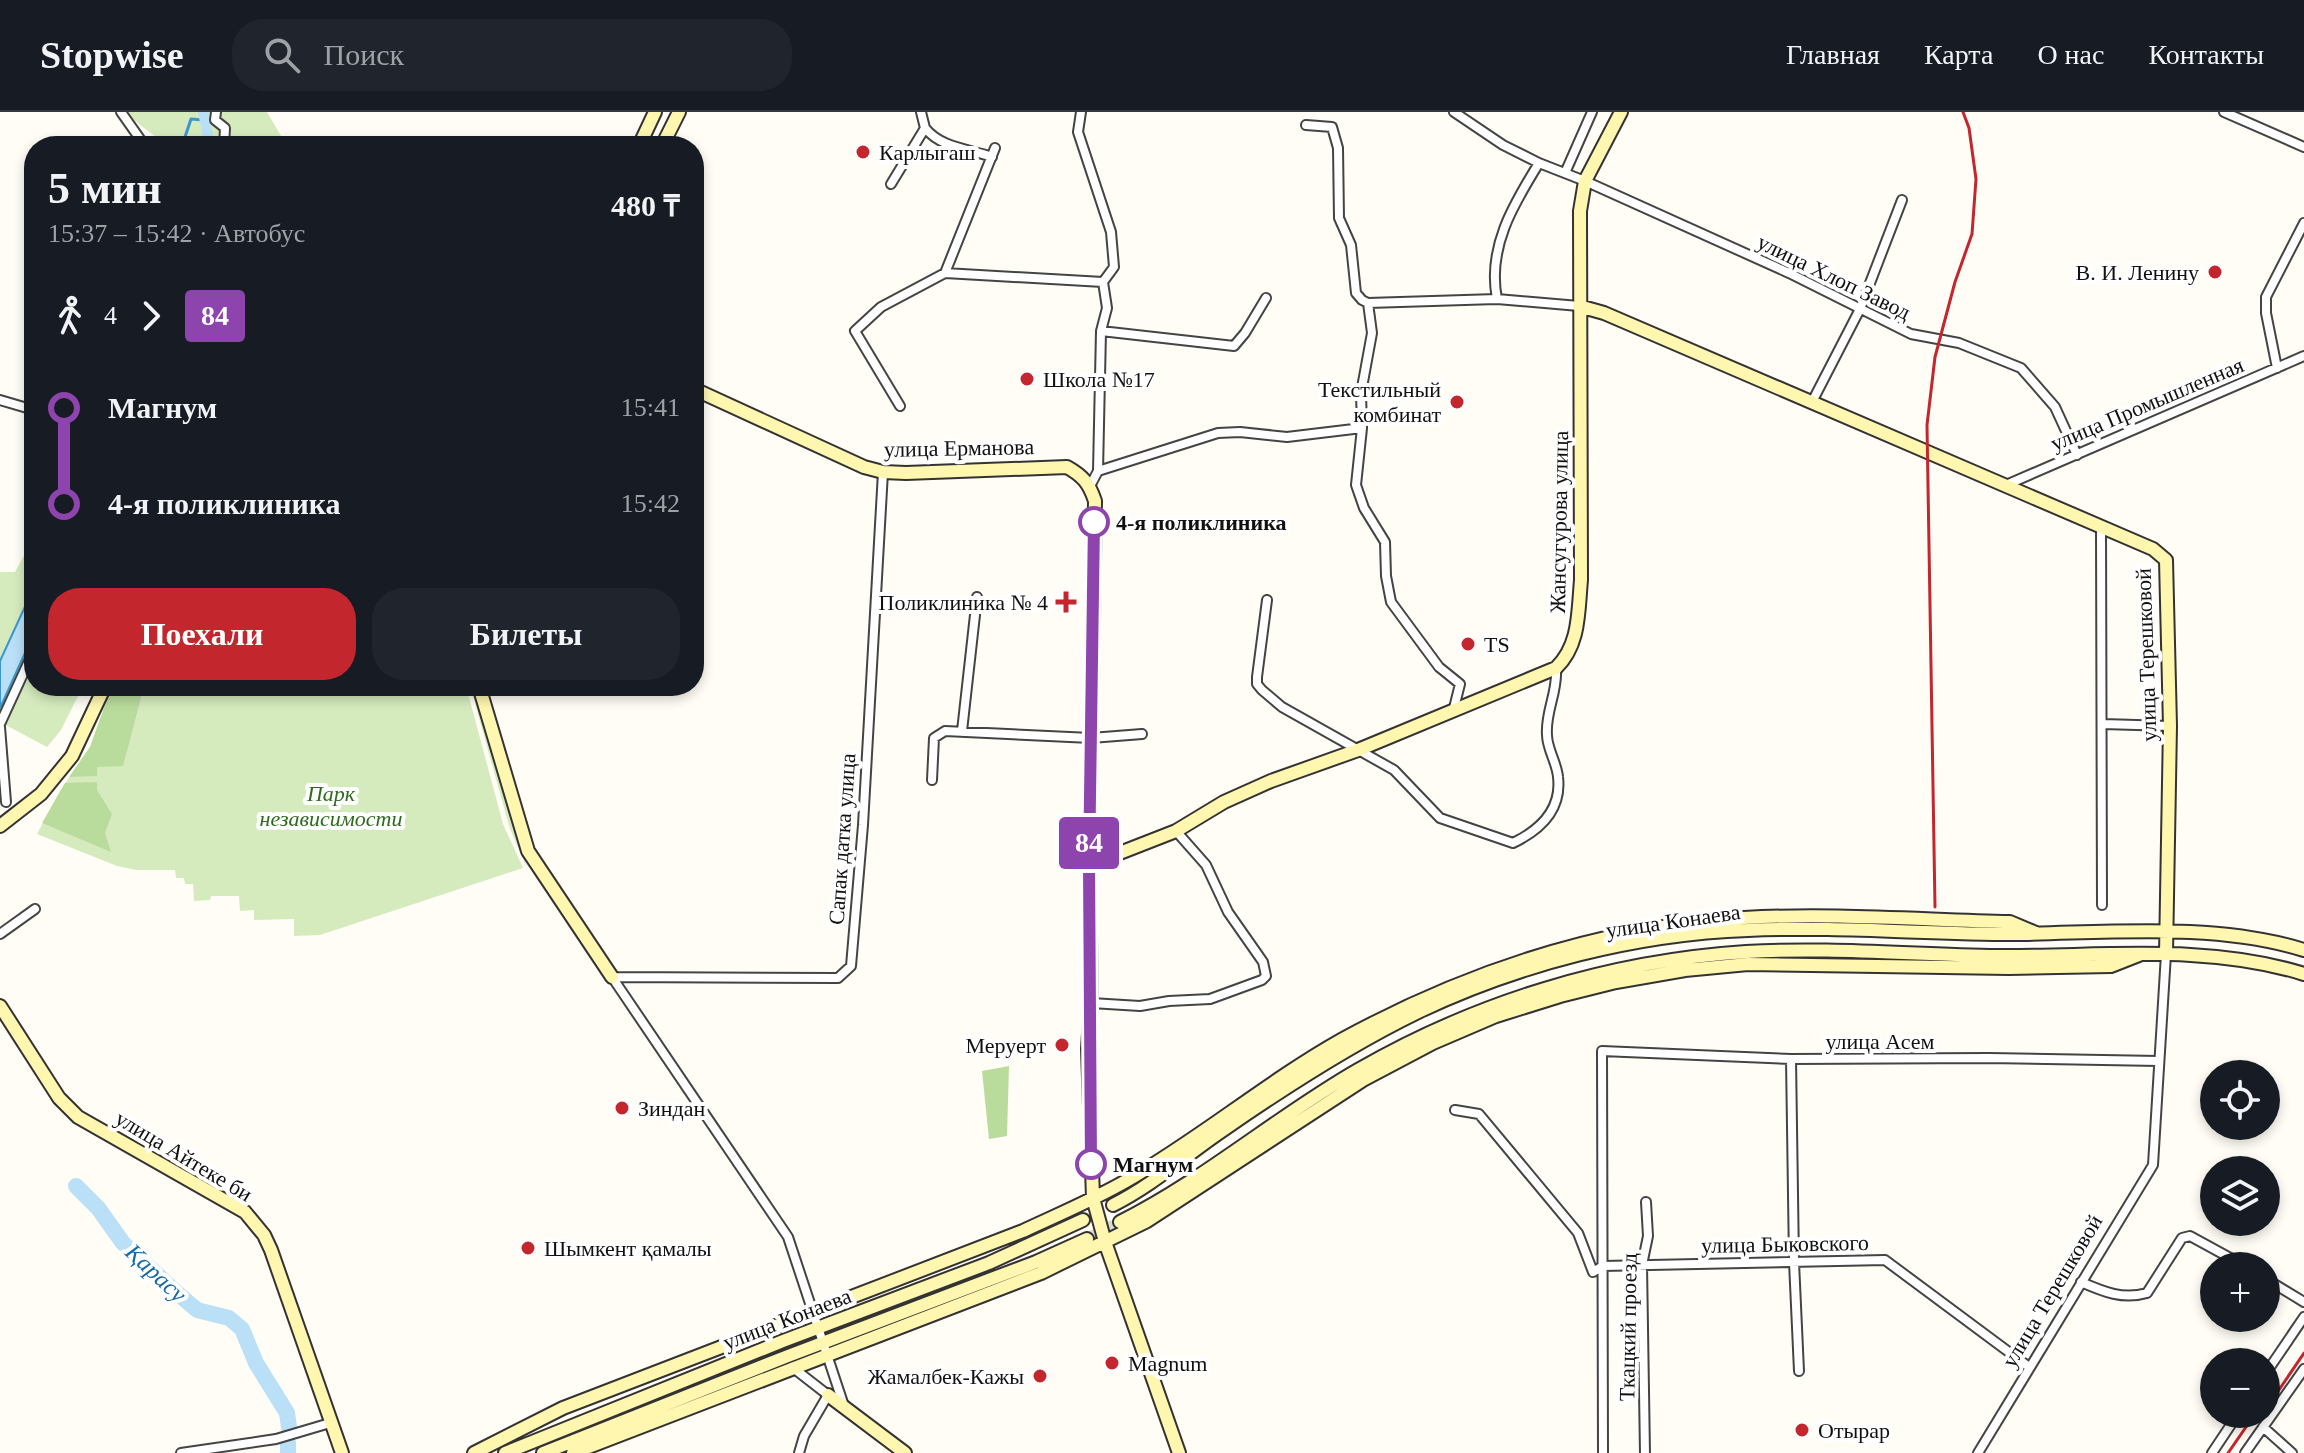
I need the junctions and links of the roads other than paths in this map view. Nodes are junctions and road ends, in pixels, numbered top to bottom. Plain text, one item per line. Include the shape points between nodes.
1 (121, 112) edge
2 (216, 112) edge
3 (655, 112) edge
4 (679, 112) edge
5 (921, 112) edge
6 (1092, 112) edge
7 (1454, 112) edge
8 (1592, 112) edge
9 (1621, 112) edge
10 (2224, 112) edge
11 (1080, 117) edge
12 (1306, 125) dead end
13 (925, 128) junction
14 (138, 136) edge
15 (225, 136) edge
16 (644, 136) edge
17 (667, 136) edge
18 (2304, 147) edge
19 (1539, 163) junction
20 (1565, 173) junction
21 (1585, 181) junction
22 (891, 184) dead end
23 (1902, 200) dead end
24 (2304, 223) edge
25 (945, 273) junction
26 (1103, 282) junction
27 (1266, 298) dead end
28 (1497, 299) junction
29 (1368, 303) junction
30 (1579, 306) junction
31 (1860, 309) junction
32 (1101, 331) junction
33 (2304, 356) edge
34 (2277, 368) junction
35 (704, 394) edge
36 (0, 400) edge
37 (1812, 402) junction
38 (900, 406) dead end
39 (24, 407) edge
40 (1362, 428) junction
41 (2077, 455) junction
42 (1098, 471) junction
43 (883, 472) junction
44 (2005, 485) junction
45 (1090, 486) junction
46 (2101, 527) junction
47 (977, 597) dead end
48 (1267, 600) dead end
49 (1556, 668) junction
50 (24, 672) edge
51 (100, 696) edge
52 (482, 696) edge
53 (1453, 712) junction
54 (2103, 724) junction
55 (0, 725) edge
56 (2170, 726) junction
57 (962, 731) junction
58 (1142, 734) dead end
59 (1091, 738) junction
60 (1358, 750) junction
61 (932, 780) dead end
62 (6, 802) dead end
63 (0, 826) edge
64 (1176, 831) junction
65 (1089, 865) junction
66 (2102, 905) dead end
67 (35, 909) dead end
68 (2166, 932) junction
69 (2036, 933) junction
70 (0, 934) edge
71 (2304, 950) edge
72 (2166, 954) junction
73 (2139, 955) junction
74 (2304, 974) edge
75 (612, 977) junction
76 (1091, 1003) junction
77 (0, 1006) edge
78 (1791, 1059) junction
79 (2159, 1061) junction
80 (1455, 1110) dead end
81 (1093, 1198) junction
82 (1646, 1202) dead end
83 (1113, 1205) dead end
84 (1083, 1220) dead end
85 (1120, 1222) tunnel mouth
86 (1087, 1239) tunnel mouth
87 (1105, 1242) junction
88 (2219, 1252) edge
89 (1794, 1262) junction
90 (1642, 1265) junction
91 (1603, 1266) junction
92 (2081, 1282) junction
93 (2280, 1287) edge
94 (2304, 1302) edge
95 (812, 1310) junction
96 (2304, 1317) edge
97 (819, 1329) junction
98 (825, 1348) junction
99 (2280, 1352) edge
100 (792, 1367) junction
101 (2029, 1367) junction
102 (2304, 1369) edge
103 (1799, 1371) dead end
104 (828, 1395) junction
105 (2280, 1403) edge
106 (844, 1407) junction
107 (330, 1423) junction
108 (2229, 1428) edge
109 (2262, 1428) edge
110 (2264, 1428) edge
111 (341, 1450) edge
112 (181, 1453) edge
113 (474, 1453) edge
114 (505, 1453) edge
115 (543, 1453) edge
116 (573, 1453) edge
117 (799, 1453) edge
118 (905, 1453) edge
119 (1179, 1453) edge
120 (1603, 1453) edge
121 (1645, 1453) edge
122 (1978, 1453) edge
123 (2212, 1453) edge
124 (2245, 1453) edge
125 (2292, 1453) edge

1 - 14 street
2 - 15 street
3 - 16 main road
4 - 17 main road
5 - 13 street
6 - 11 street
7 - 19 street, улица Хлоп Завод
8 - 20 street
9 - 21 main road, Жансугурова улица
10 - 18 street
11 - 26 street via 1078,132 1111,232 1114,267
12 - 29 street via 1332,127 1337,141 1339,218 1351,245 1356,293
13 - 22 street
13 - 25 street via 946,144 994,153
19 - 20 street, улица Хлоп Завод
19 - 28 street via 1501,236
20 - 21 street, улица Хлоп Завод
21 - 30 main road, Жансугурова улица
21 - 31 street, улица Хлоп Завод
23 - 31 street
24 - 34 street via 2266,297
25 - 26 street
25 - 38 street via 881,307 855,331
26 - 32 street via 1107,308
27 - 32 street via 1234,346
28 - 29 street, улица Терешковой
28 - 30 street, улица Терешковой
29 - 40 street via 1372,333 1361,393
30 - 37 main road, улица Терешковой
30 - 49 main road, Жансугурова улица via 1581,580 1573,644
31 - 37 street
31 - 41 street, улица Хлоп Завод via 1911,334 1959,343 2021,368 2055,407
32 - 42 street
33 - 34 street, улица Промышленная
34 - 41 street, улица Промышленная
35 - 43 main road, улица Ерманова
36 - 39 street
37 - 44 main road, улица Терешковой
40 - 42 street via 1287,437 1218,433
40 - 53 street via 1356,485 1385,542 1391,602 1439,667 1460,684
41 - 44 street, улица Промышленная
42 - 45 street
43 - 45 main road, улица Ерманова via 1067,467
43 - 75 street, Сапак датка улица via 851,966 838,978
44 - 46 main road, улица Терешковой
45 - 59 main road via 1095,501
46 - 54 street
46 - 56 main road, улица Терешковой via 2166,560
47 - 57 street
48 - 60 street via 1257,684 1282,707
49 - 53 main road
49 - 60 street via 1547,737 1559,777 1554,804 1539,829 1513,843 1440,818 1394,770
50 - 55 street
51 - 63 main road via 72,756 41,794
52 - 75 main road via 528,851
53 - 60 main road
54 - 56 street
54 - 66 street
55 - 62 street
56 - 68 main road, улица Терешковой
57 - 59 street
57 - 61 street via 935,735
58 - 59 street
59 - 65 main road
60 - 64 main road via 1271,781
64 - 65 main road
64 - 76 street via 1206,865 1228,912 1263,962 1266,976 1210,999 1140,1006
65 - 76 main road
67 - 70 street
68 - 69 main road, улица Конаева
68 - 71 main road, улица Конаева via 2245,938
68 - 72 main road, улица Терешковой
69 - 81 main road, улица Конаева via 2010,922 1745,918 1679,925 1547,952 1413,1002 1340,1041
69 - 83 main road, улица Конаева via 1746,930 1681,936 1550,963 1418,1012 1346,1051
72 - 73 main road, улица Конаева
72 - 74 main road, улица Конаева via 2241,959
72 - 79 street, улица Терешковой
73 - 85 main road, улица Конаева via 1747,952 1613,971 1556,985 1493,1005 1357,1070
73 - 87 main road via 2111,966 1748,964 1643,977 1560,996 1496,1016 1363,1080 1147,1221
75 - 95 street via 788,1237
76 - 81 main road
77 - 107 main road, улица Айтеке би via 59,1098 78,1117 245,1212 264,1235
78 - 79 street, улица Асем
78 - 89 street
78 - 91 street, улица Асем via 1602,1051
79 - 92 street, улица Терешковой via 2153,1165
80 - 91 street via 1479,1114 1578,1233 1593,1272
81 - 87 main road
81 - 95 main road, улица Конаева via 1023,1231
82 - 90 street, Ткацкий проезд via 1648,1236
84 - 97 main road, улица Конаева
86 - 98 main road, улица Конаева
87 - 98 main road via 1041,1273
87 - 119 main road
88 - 92 street via 2190,1236 2182,1238 2147,1293 2131,1298
89 - 90 street, улица Быковского
89 - 101 street, улица Быковского via 1885,1260
89 - 103 street
90 - 91 street, улица Быковского
90 - 121 street, Ткацкий проезд
91 - 120 street
92 - 101 street, улица Терешковой
93 - 94 street
95 - 97 street
95 - 113 main road, улица Конаева via 563,1408
96 - 99 street
97 - 98 street
97 - 114 main road, улица Конаева
98 - 100 main road
98 - 106 street
98 - 115 main road, улица Конаева
100 - 104 street
100 - 116 main road
101 - 122 street, улица Терешковой
102 - 105 street
104 - 106 main road
104 - 117 street
106 - 118 main road
107 - 111 main road, улица Айтеке би
107 - 112 street via 276,1439
108 - 123 street
109 - 124 street
110 - 125 street

